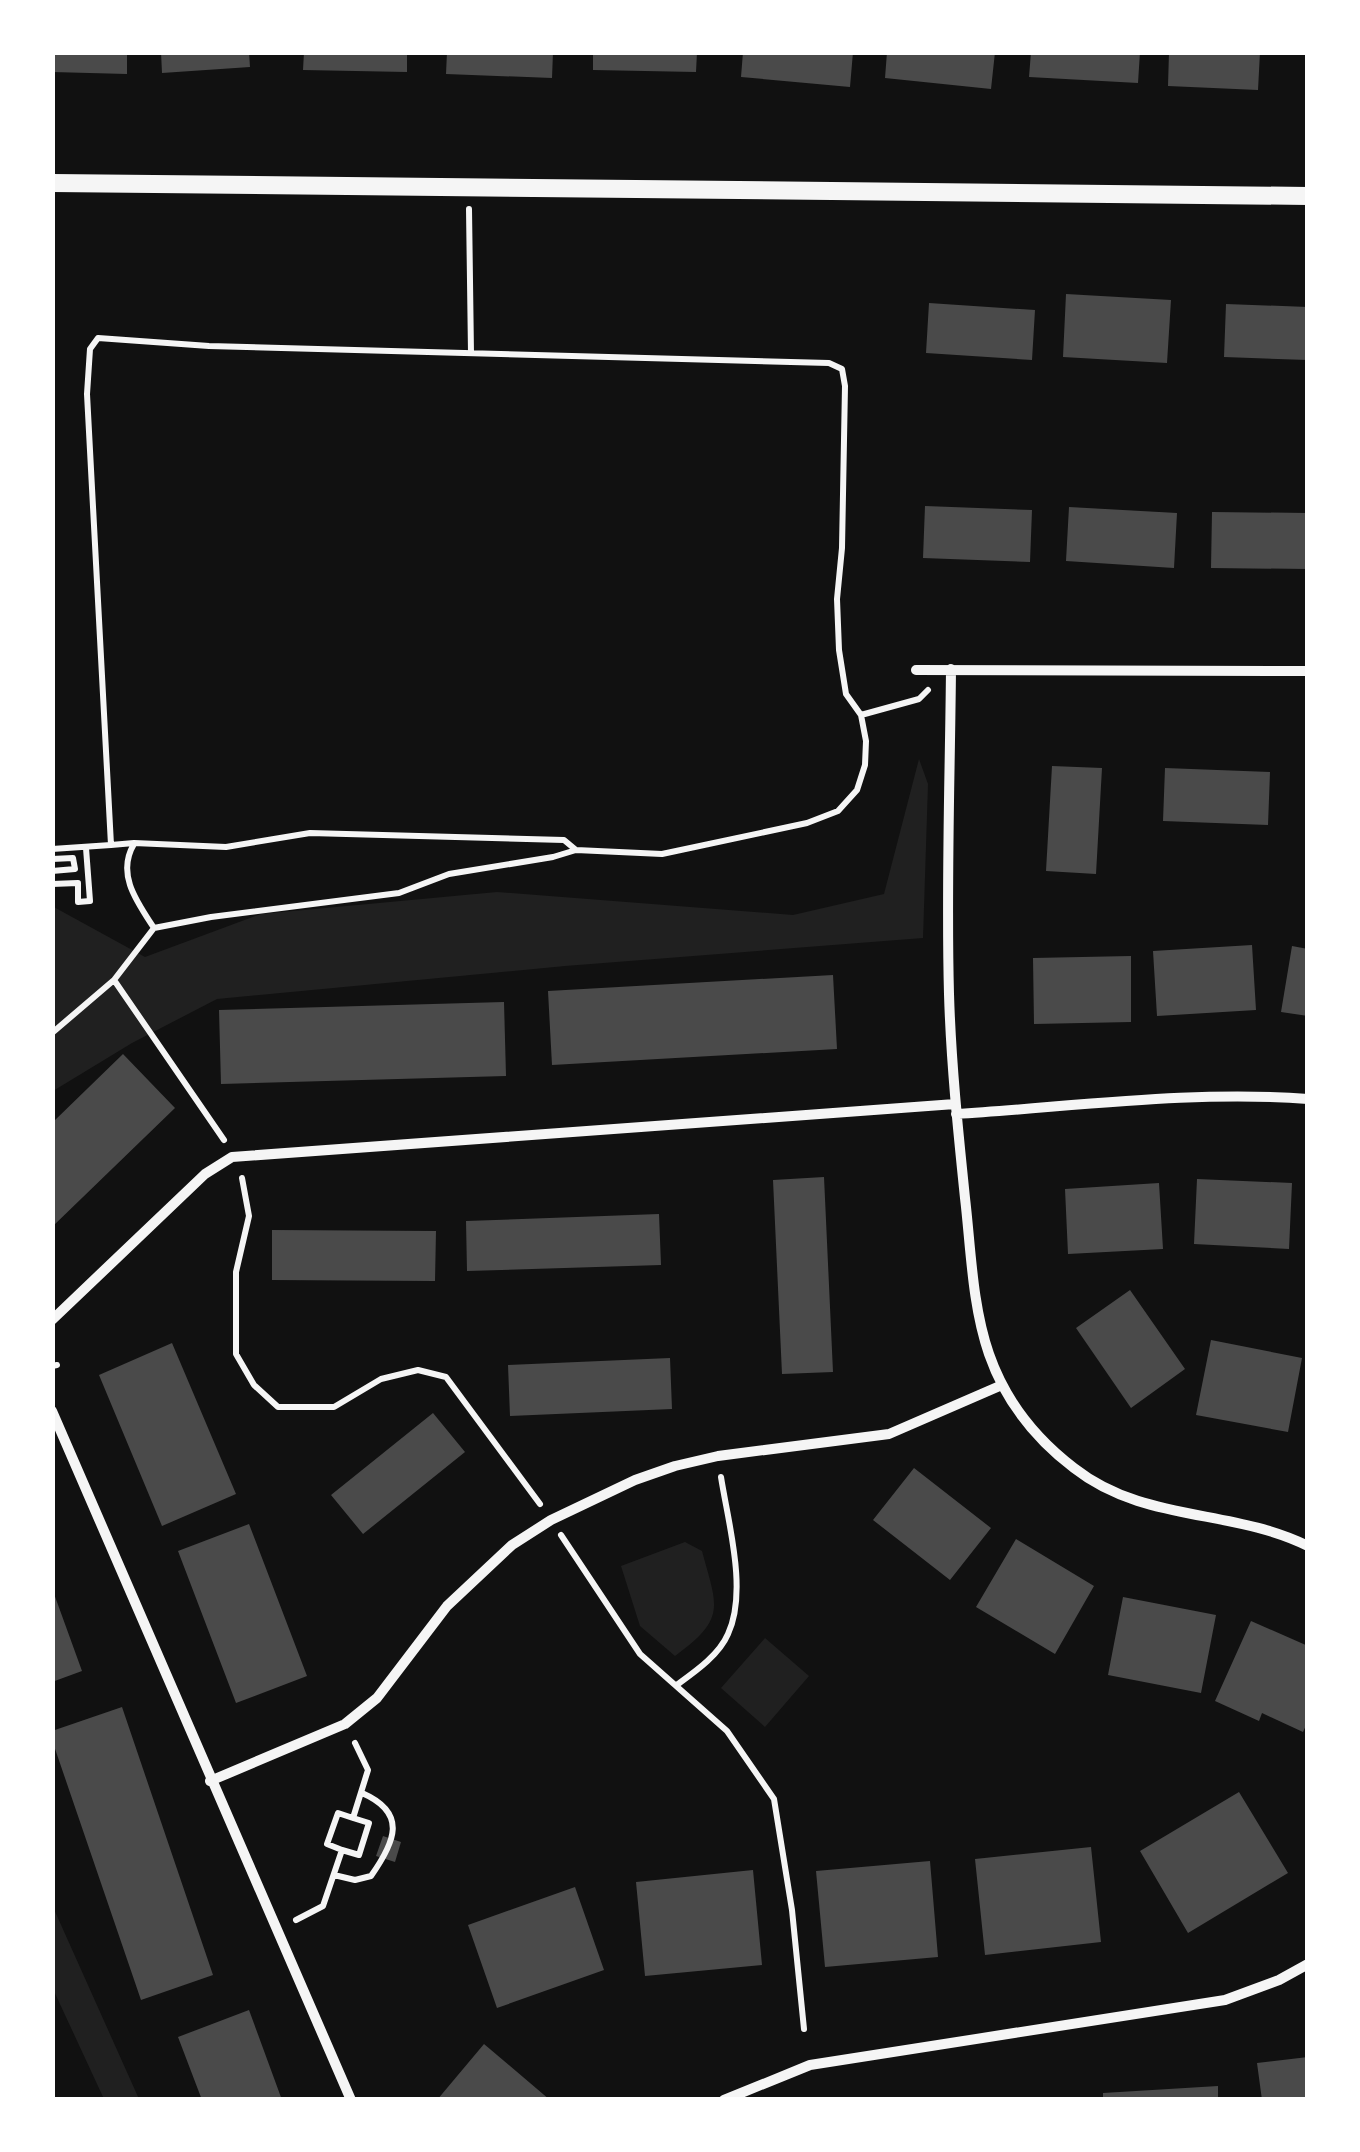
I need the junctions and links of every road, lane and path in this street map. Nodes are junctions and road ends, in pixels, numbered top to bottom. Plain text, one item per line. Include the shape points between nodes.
1 (52, 183) edge
2 (469, 186) junction
3 (1308, 196) edge
4 (471, 353) junction
5 (951, 669) junction
6 (916, 670) dead end
7 (1308, 671) edge
8 (861, 715) junction
9 (134, 843) junction
10 (111, 846) junction
11 (86, 848) junction
12 (52, 850) edge
13 (576, 850) junction
14 (52, 859) edge
15 (52, 871) edge
16 (52, 884) edge
17 (154, 928) junction
18 (114, 980) junction
19 (52, 1033) edge
20 (1308, 1100) edge
21 (956, 1109) junction
22 (232, 1157) junction
23 (52, 1320) edge
24 (1002, 1385) junction
25 (52, 1412) edge
26 (718, 1456) junction
27 (550, 1520) junction
28 (1308, 1546) edge
29 (678, 1684) junction
30 (346, 1724) junction
31 (210, 1780) junction
32 (362, 1793) junction
33 (354, 1818) junction
34 (342, 1850) junction
35 (333, 1875) junction
36 (277, 1930) junction
37 (1308, 1964) edge
38 (804, 2029) dead end
39 (351, 2100) edge
40 (724, 2100) edge

1 - 2 street
2 - 3 street
2 - 4 path
4 - 8 path via 829,363 842,369 839,650 846,694
4 - 10 path via 98,338 90,349 87,394
5 - 6 street
5 - 7 street
5 - 8 path via 918,699
5 - 21 street via 949,993
8 - 13 path via 865,764 857,790 838,811 792,828 662,854
9 - 10 path
9 - 13 path via 226,846 310,833 564,840
9 - 17 path via 127,855 129,889
10 - 11 path
11 - 12 path
11 - 16 path via 90,901 78,902 78,883
13 - 17 path via 449,874 399,893
14 - 15 path via 73,858 74,869
17 - 18 path
18 - 19 path
18 - 22 path
20 - 21 street via 1264,1096
21 - 22 street
21 - 24 street via 978,1309
22 - 23 street via 204,1174
22 - 27 path via 250,1216 236,1272 236,1354 254,1384 278,1407 334,1407 381,1379 418,1370 446,1377
24 - 26 street via 890,1434
24 - 28 street via 1031,1429 1096,1484 1158,1510 1248,1523
25 - 31 street
26 - 27 street via 635,1480
26 - 29 path via 738,1603 728,1636
27 - 29 path via 640,1654
27 - 30 street via 447,1606 377,1698
29 - 38 path via 728,1731 774,1799
30 - 31 street
30 - 32 path via 368,1770
31 - 36 street
32 - 33 path
32 - 35 path via 382,1802 391,1816 392,1839 371,1876
33 - 34 path via 338,1813 327,1844
33 - 34 path via 369,1823 358,1856
34 - 35 path
35 - 36 path via 322,1906
36 - 39 street
37 - 40 street via 1226,2000 810,2065

